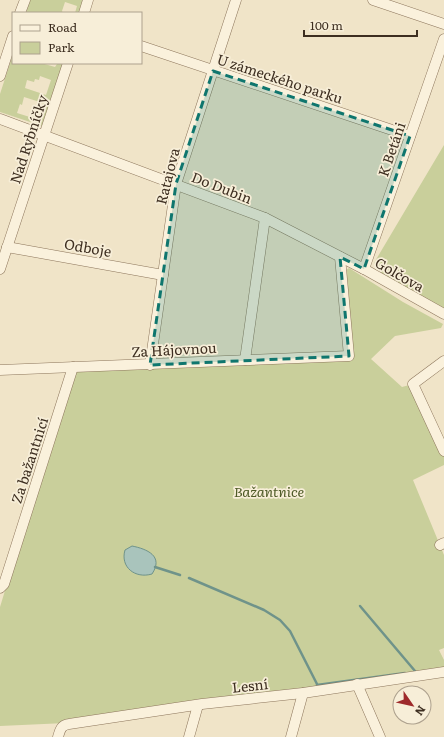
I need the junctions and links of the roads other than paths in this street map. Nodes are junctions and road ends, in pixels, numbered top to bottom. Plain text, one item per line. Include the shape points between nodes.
1 (25, 0) edge
2 (88, 0) edge
3 (236, 0) edge
4 (373, 0) edge
5 (20, 12) edge
6 (84, 12) edge
7 (444, 24) edge
8 (12, 39) edge
9 (444, 39) edge
10 (142, 46) edge
11 (68, 64) edge
12 (213, 71) junction
13 (0, 76) edge
14 (0, 118) edge
15 (44, 135) junction
16 (410, 136) junction
17 (176, 184) junction
18 (265, 218) junction
19 (7, 248) junction
20 (340, 257) junction
21 (0, 269) edge
22 (364, 269) junction
23 (163, 275) junction
24 (444, 314) edge
25 (245, 360) junction
26 (444, 361) edge
27 (150, 364) junction
28 (73, 367) junction
29 (0, 370) edge
30 (444, 451) edge
31 (2, 586) edge
32 (444, 672) edge
33 (357, 684) junction
34 (303, 693) junction
35 (198, 705) junction
36 (59, 733) edge
37 (189, 737) edge
38 (291, 737) edge
39 (380, 737) edge

1 - 5 street
2 - 6 street
3 - 12 street, Ratajova
4 - 7 street
8 - 13 street
9 - 16 street, K Betáni
10 - 12 street, U zámeckého parku
11 - 15 street, Nad Rybníčky
12 - 16 street, U zámeckého parku
12 - 17 street, Ratajova
14 - 15 street, Do Dubin
15 - 17 street, Do Dubin
15 - 19 street, Nad Rybníčky
16 - 22 street, K Betáni
17 - 18 street, Do Dubin
17 - 23 street, Ratajova
18 - 20 street, Do Dubin
18 - 25 street
19 - 21 street, Nad Rybníčky
19 - 23 street, Odboje
20 - 22 street, Do Dubin
20 - 25 street, Za Hájovnou via 349,356
22 - 24 street, Golčova
23 - 27 street, Ratajova
25 - 27 street, Za Hájovnou
26 - 30 street via 413,384
27 - 28 street, Za Hájovnou
28 - 29 street, Za Hájovnou
28 - 31 street, Za bažantnicí
32 - 33 street, Lesní
33 - 34 street, Lesní
33 - 39 street
34 - 35 street, Lesní
34 - 38 street
35 - 36 street, Lesní via 65,724
35 - 37 street

